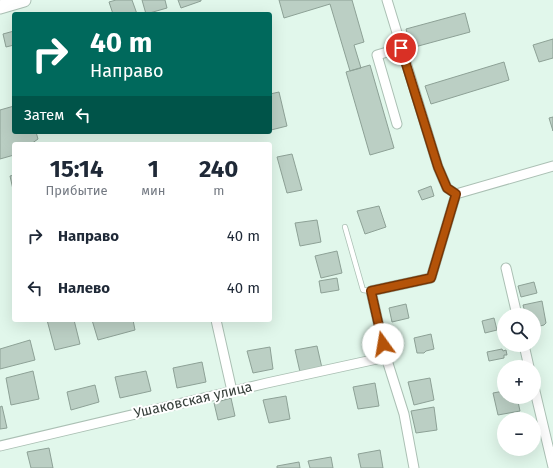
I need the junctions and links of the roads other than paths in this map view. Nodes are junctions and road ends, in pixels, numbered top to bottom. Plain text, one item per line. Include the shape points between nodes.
1 (24, 0) edge
2 (387, 0) edge
3 (0, 7) edge
4 (401, 48) junction
5 (397, 124) dead end
6 (553, 166) edge
7 (456, 194) junction
8 (344, 227) dead end
9 (506, 268) dead end
10 (371, 291) junction
11 (515, 308) edge
12 (216, 322) edge
13 (386, 358) junction
14 (232, 391) junction
15 (538, 404) edge
16 (0, 446) edge
17 (553, 467) edge
18 (414, 468) edge

1 - 3 street
2 - 4 street
4 - 5 street via 377,55
4 - 7 street via 438,167 447,188
6 - 7 street
7 - 10 street via 431,278
8 - 10 lane via 363,290
9 - 11 street
10 - 13 street
12 - 14 street
13 - 14 street, Ушаковская улица
13 - 18 street via 404,414
14 - 16 street, Ушаковская улица
15 - 17 street

